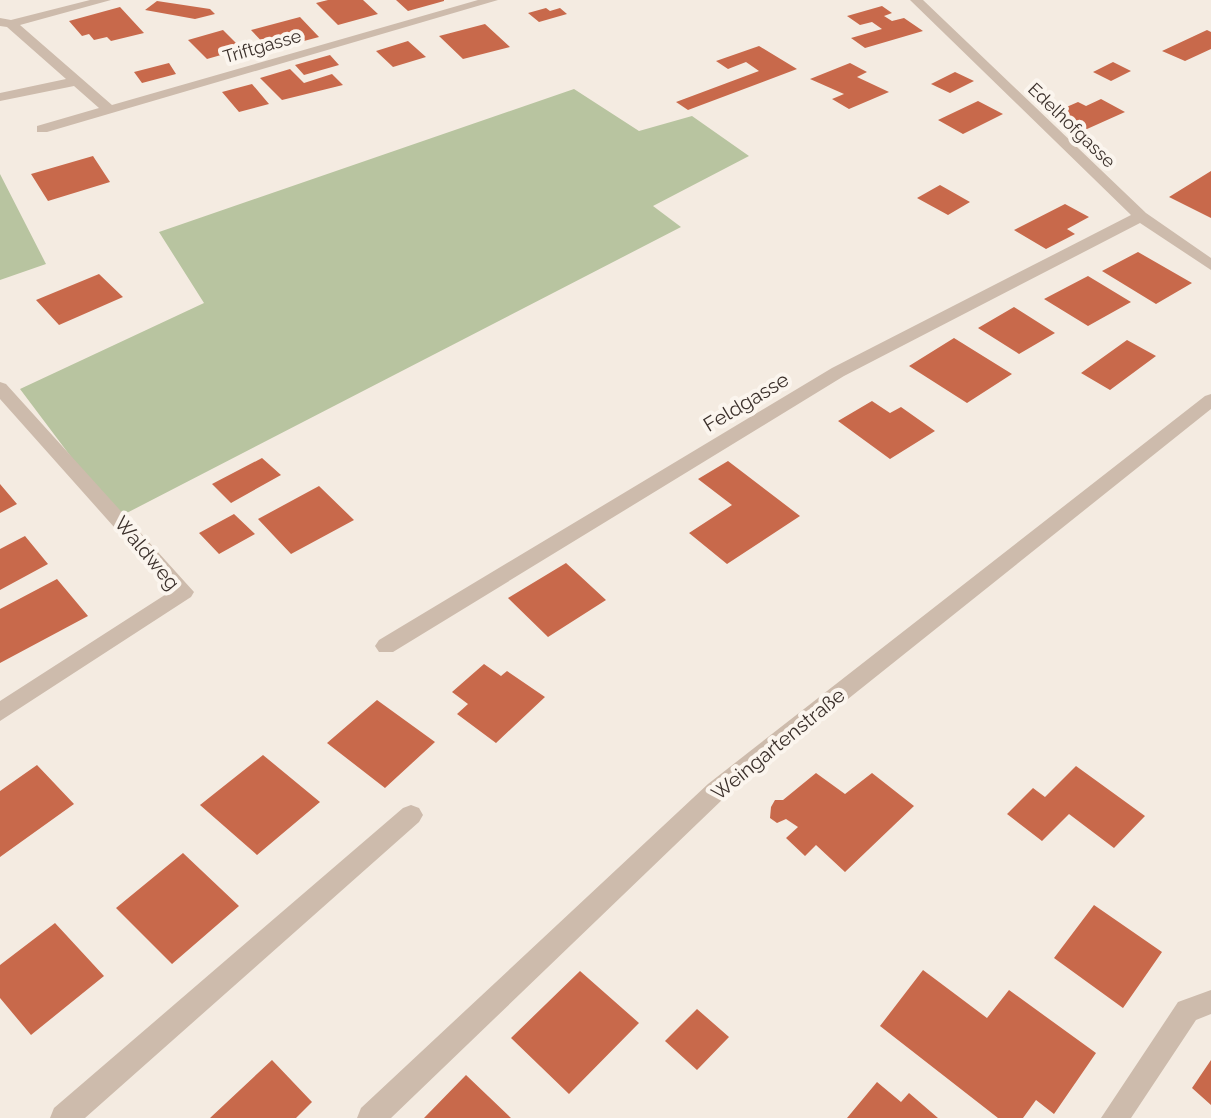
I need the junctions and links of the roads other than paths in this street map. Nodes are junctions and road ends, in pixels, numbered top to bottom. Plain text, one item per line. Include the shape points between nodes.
1 (105, 0) edge
2 (492, 0) edge
3 (916, 0) edge
4 (5, 23) edge
5 (74, 82) junction
6 (0, 97) edge
7 (107, 108) junction
8 (42, 129) dead end
9 (1141, 216) junction
10 (1211, 265) edge
11 (0, 388) edge
12 (1211, 400) edge
13 (386, 646) dead end
14 (0, 712) edge
15 (411, 815) dead end
16 (1211, 1002) edge
17 (64, 1118) edge
18 (371, 1118) edge
19 (1115, 1118) edge

1 - 4 street
2 - 7 street, Triftgasse
3 - 9 street, Edelhofgasse
4 - 5 street
5 - 6 street
5 - 7 street
7 - 8 street, Triftgasse
9 - 10 street, Edelhofgasse
9 - 13 street, Feldgasse via 838,372
11 - 14 street, Waldweg via 184,592
12 - 18 street, Weingartenstraße via 716,791
15 - 17 street
16 - 19 street via 1187,1011

